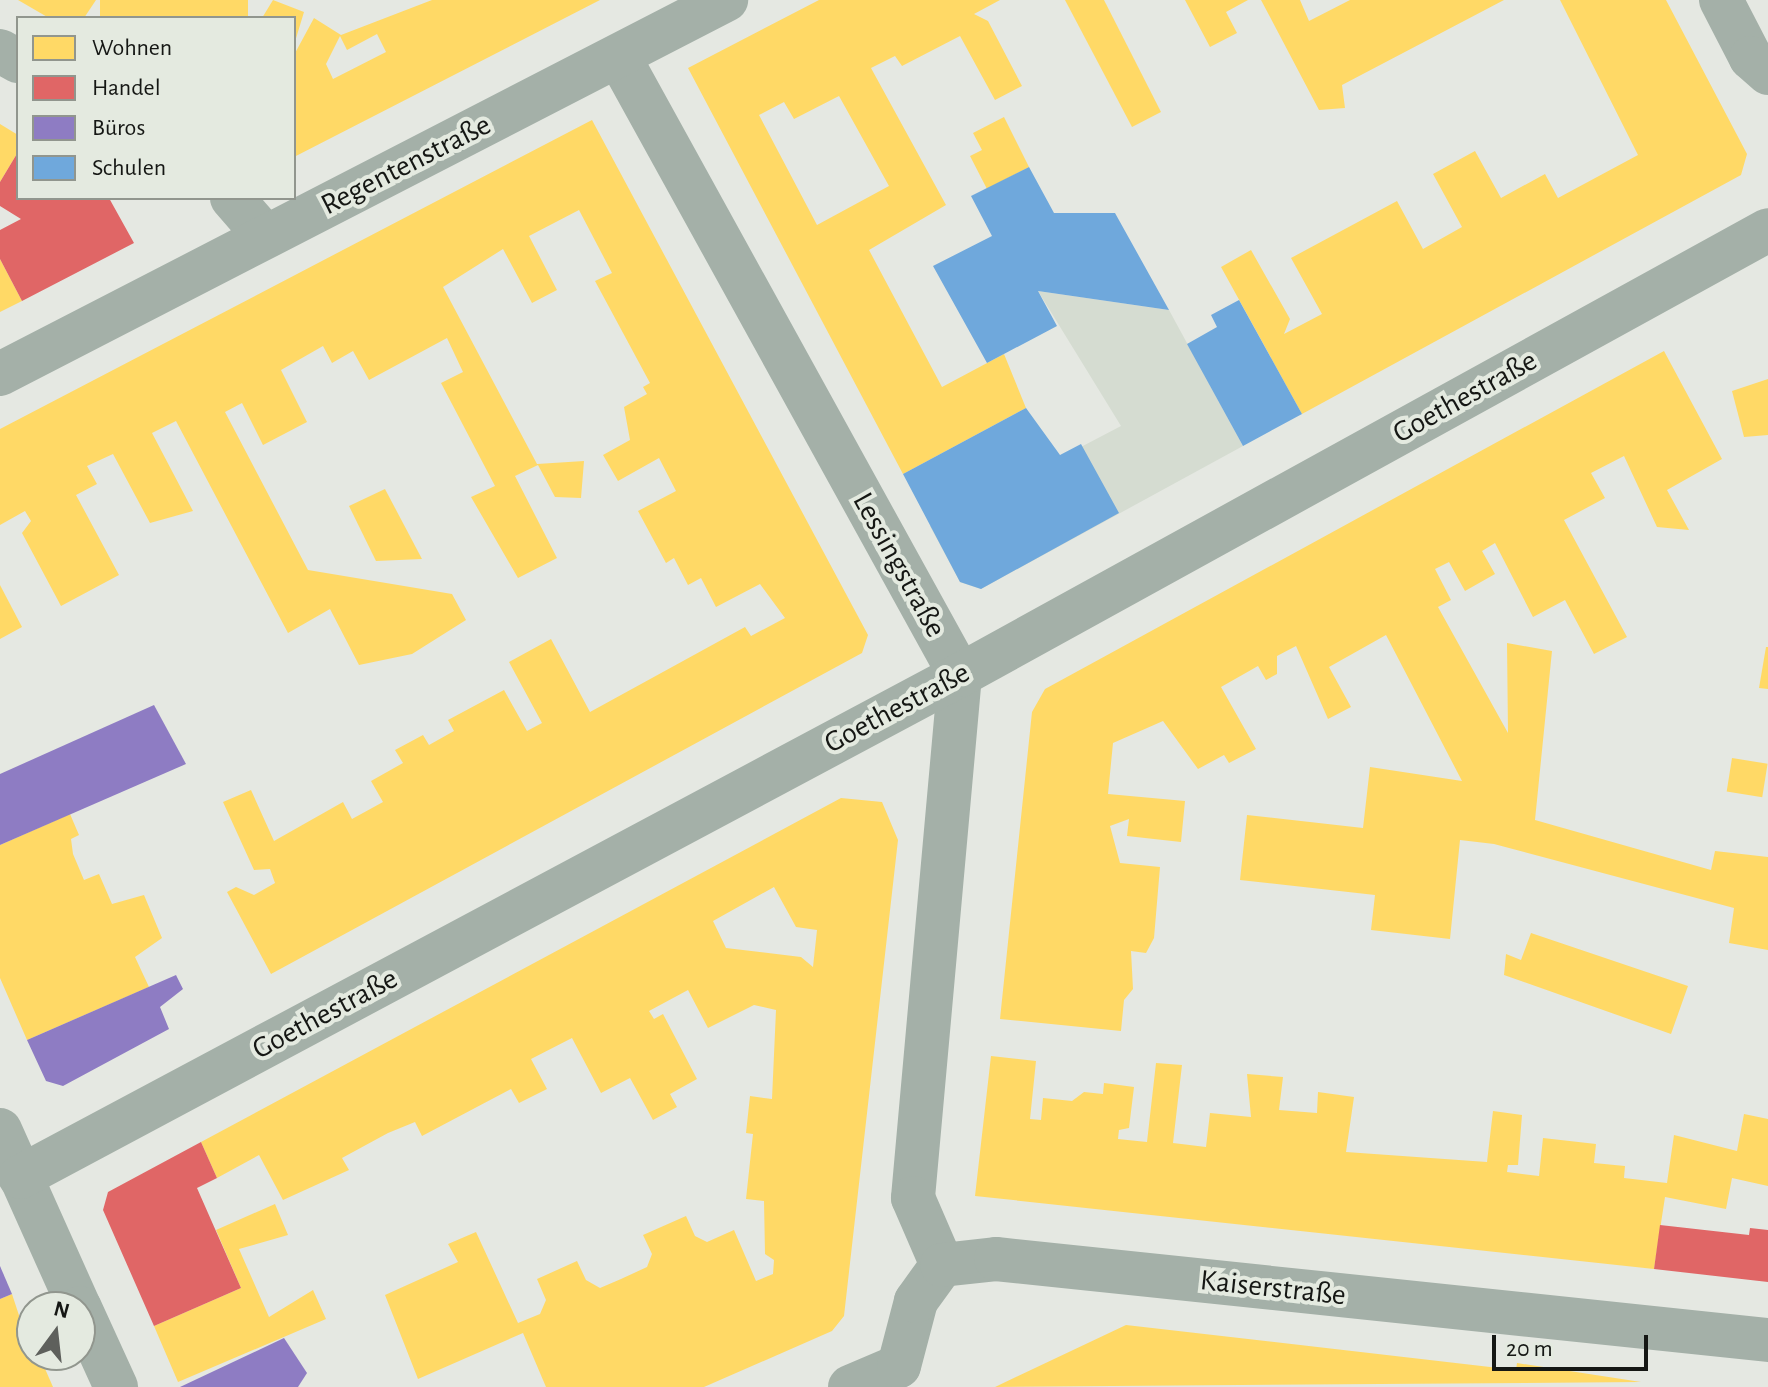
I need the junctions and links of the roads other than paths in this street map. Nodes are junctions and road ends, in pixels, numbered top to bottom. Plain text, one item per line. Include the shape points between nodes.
1 (726, 0) edge
2 (1721, 0) edge
3 (619, 57) junction
4 (1768, 73) edge
5 (234, 200) edge
6 (1768, 230) edge
7 (265, 236) junction
8 (0, 374) edge
9 (960, 675) junction
10 (0, 1130) edge
11 (20, 1177) junction
12 (942, 1265) junction
13 (72, 1291) edge
14 (1768, 1340) edge
15 (96, 1343) edge
16 (116, 1387) edge
17 (850, 1387) edge

1 - 3 street, Regentenstraße
2 - 4 street via 1751,58
3 - 7 street, Regentenstraße
3 - 9 street, Lessingstraße
5 - 7 street
6 - 9 street, Goethestraße
7 - 8 street, Regentenstraße
9 - 11 street, Goethestraße
9 - 12 street via 913,1198
10 - 11 street
11 - 13 street
12 - 14 street, Kaiserstraße via 996,1259
12 - 17 street via 916,1301 899,1366
15 - 16 street

